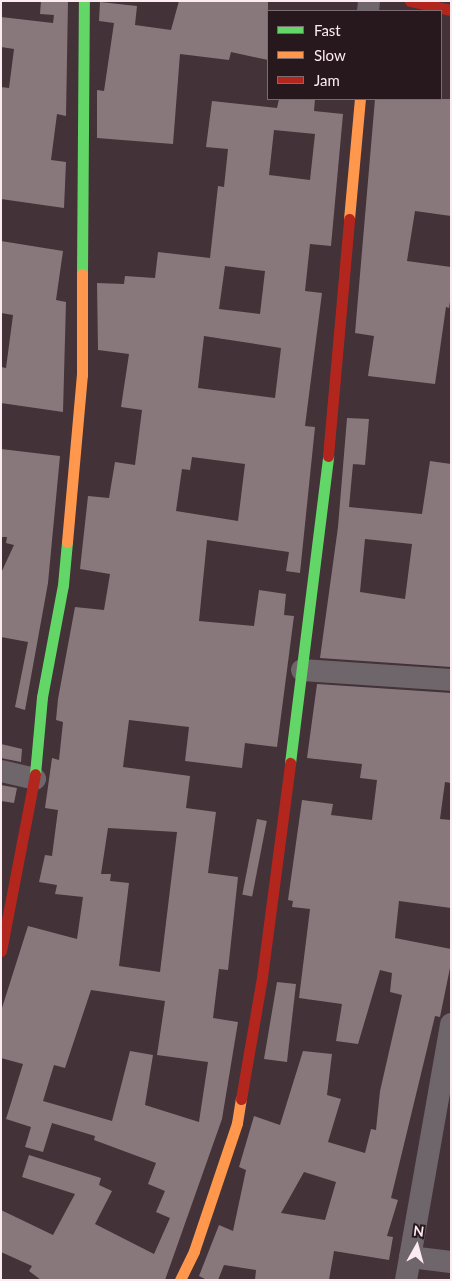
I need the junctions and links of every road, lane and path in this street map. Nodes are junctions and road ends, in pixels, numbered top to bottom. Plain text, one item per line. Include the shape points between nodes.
1 (84, 1) edge
2 (414, 2) edge
3 (451, 10) edge
4 (360, 100) edge
5 (302, 670) junction
6 (451, 680) edge
7 (1, 771) edge
8 (35, 779) junction
9 (1, 951) edge
10 (451, 1024) edge
11 (410, 1257) junction
12 (451, 1262) edge
13 (180, 1280) edge
14 (406, 1280) edge

1 - 8 street via 81,63 82,375 63,585 42,697
2 - 3 street
4 - 5 street via 322,526
5 - 6 street
5 - 13 street via 262,977 237,1122 194,1251
7 - 8 street
8 - 9 street
10 - 11 street
11 - 12 street
11 - 14 street

